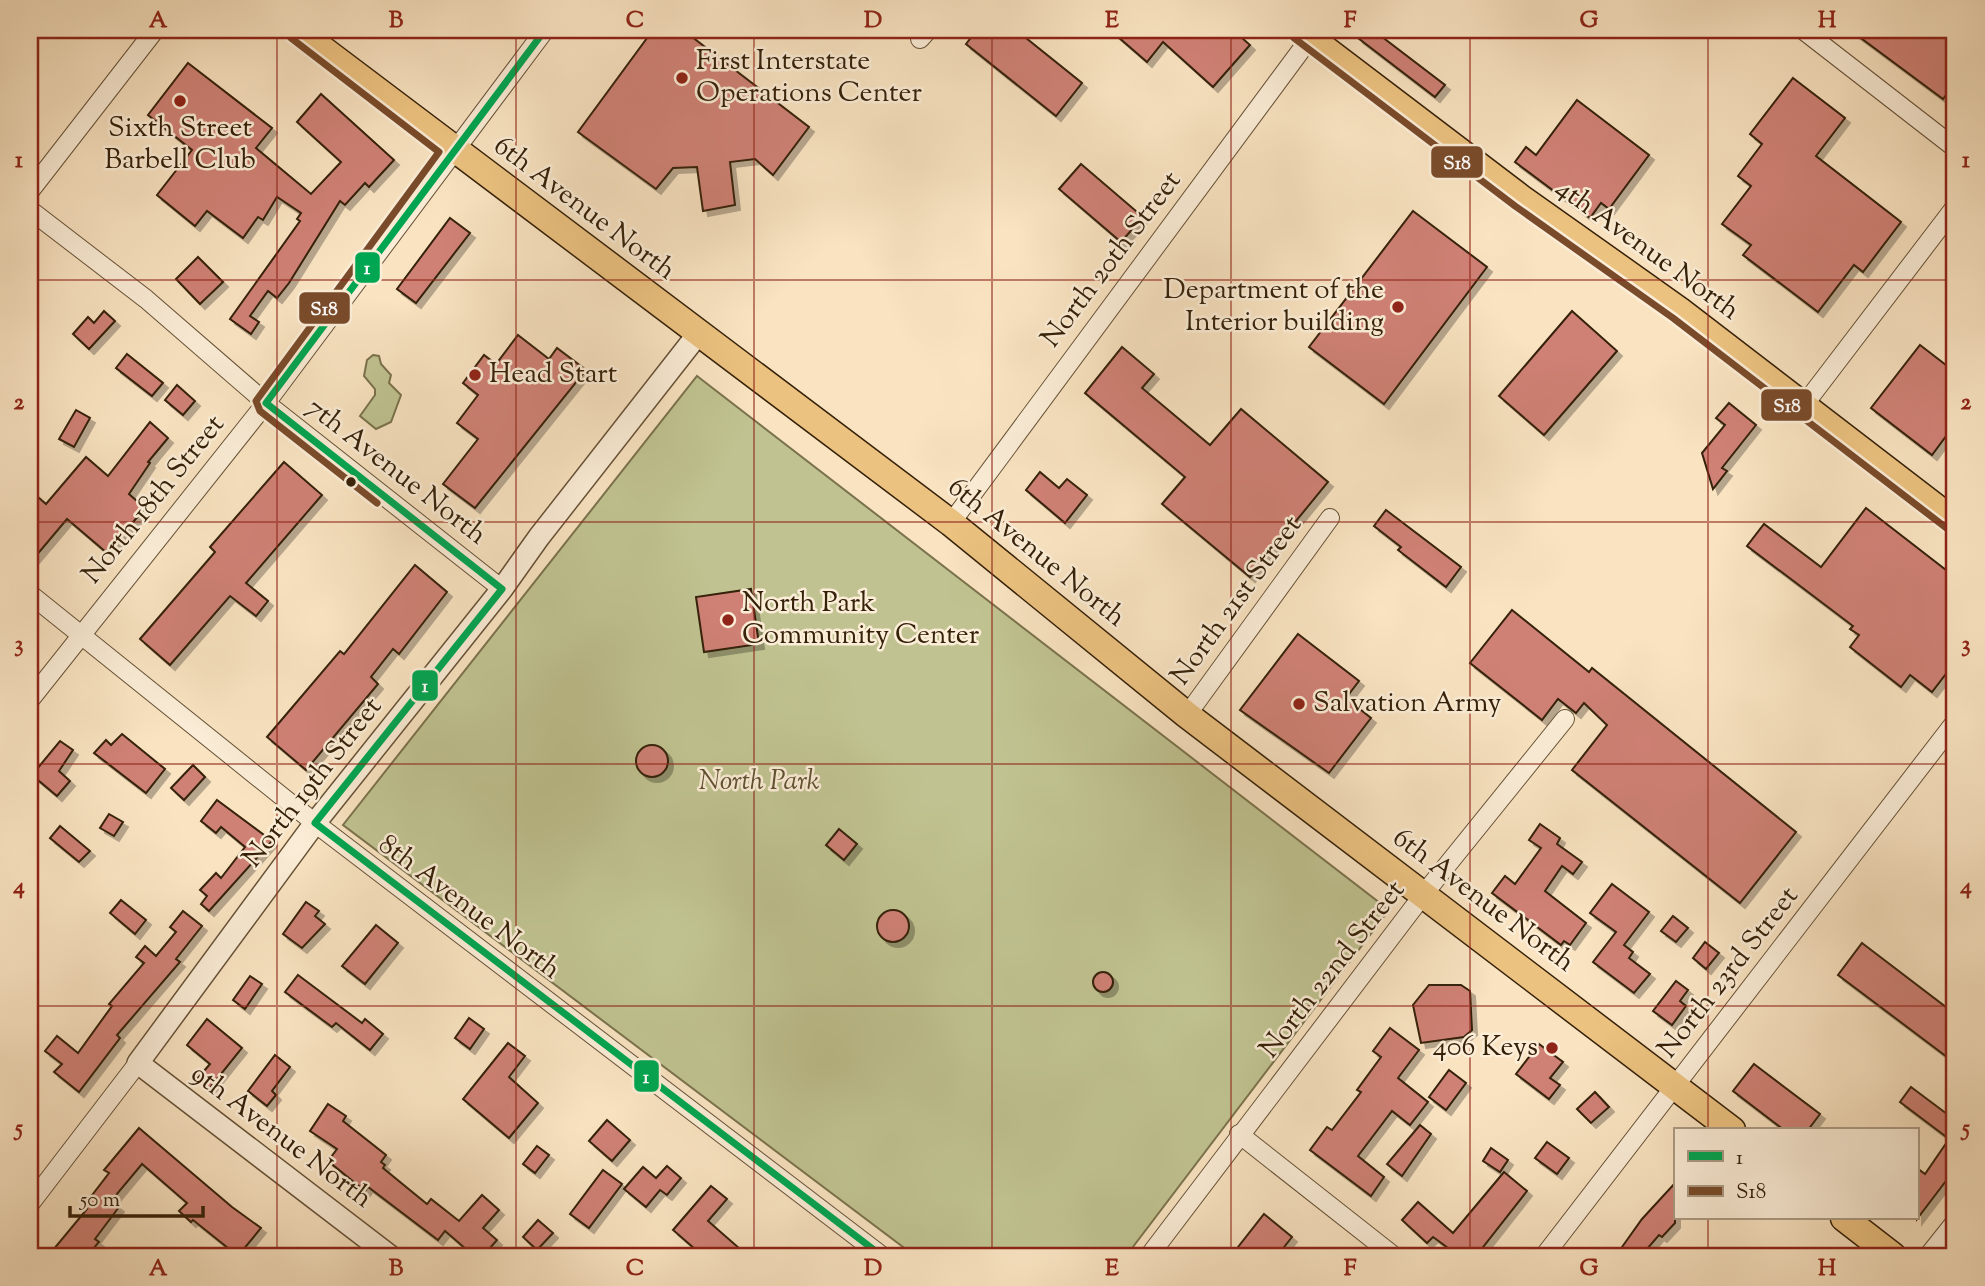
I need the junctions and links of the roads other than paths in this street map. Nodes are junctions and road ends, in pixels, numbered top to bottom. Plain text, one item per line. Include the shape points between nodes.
1 (155, 30) edge
2 (297, 30) edge
3 (545, 30) edge
4 (1803, 30) edge
5 (1309, 32) edge
6 (1955, 148) edge
7 (454, 150) junction
8 (30, 191) edge
9 (1955, 207) edge
10 (30, 210) edge
11 (698, 334) junction
12 (266, 403) junction
13 (1804, 405) junction
14 (1330, 518) dead end
15 (1955, 522) edge
16 (951, 523) junction
17 (502, 589) junction
18 (30, 594) edge
19 (81, 633) junction
20 (30, 700) edge
21 (1187, 715) junction
22 (1565, 719) dead end
23 (1955, 722) edge
24 (315, 823) junction
25 (1423, 895) junction
26 (138, 1063) junction
27 (1675, 1086) junction
28 (1729, 1128) edge
29 (1239, 1134) junction
30 (30, 1204) edge
31 (1847, 1220) edge
32 (1955, 1222) edge
33 (390, 1256) edge
34 (882, 1256) edge
35 (1149, 1256) edge
36 (1394, 1256) edge
37 (1544, 1256) edge
38 (1893, 1256) edge
39 (1928, 1256) edge

1 - 8 street
2 - 7 main road, 6th Avenue North
3 - 7 street, North 18th Street
4 - 6 street
5 - 13 main road, 4th Avenue North via 1521,198
5 - 16 street, North 20th Street
7 - 11 main road, 6th Avenue North
7 - 12 street, North 18th Street
9 - 13 street
10 - 12 street, 7th Avenue North via 146,299
11 - 16 main road, 6th Avenue North
11 - 17 street, North 19th Street
12 - 17 street, 7th Avenue North
12 - 19 street, North 18th Street
13 - 15 main road, 4th Avenue North
14 - 21 street, North 21st Street
16 - 21 main road, 6th Avenue North
17 - 24 street, North 19th Street
18 - 19 street, 8th Avenue North
19 - 20 street, North 18th Street
19 - 24 street, 8th Avenue North
21 - 25 main road, 6th Avenue North
22 - 25 street, North 22nd Street
23 - 27 street, North 23rd Street
24 - 26 street, North 19th Street
24 - 34 street, 8th Avenue North
25 - 27 main road, 6th Avenue North
25 - 29 street, North 22nd Street
26 - 30 street, North 19th Street
26 - 33 street, 9th Avenue North
27 - 28 main road, 6th Avenue North
27 - 37 street, North 23rd Street
29 - 35 street, North 22nd Street
29 - 36 street
31 - 38 main road
32 - 39 street

